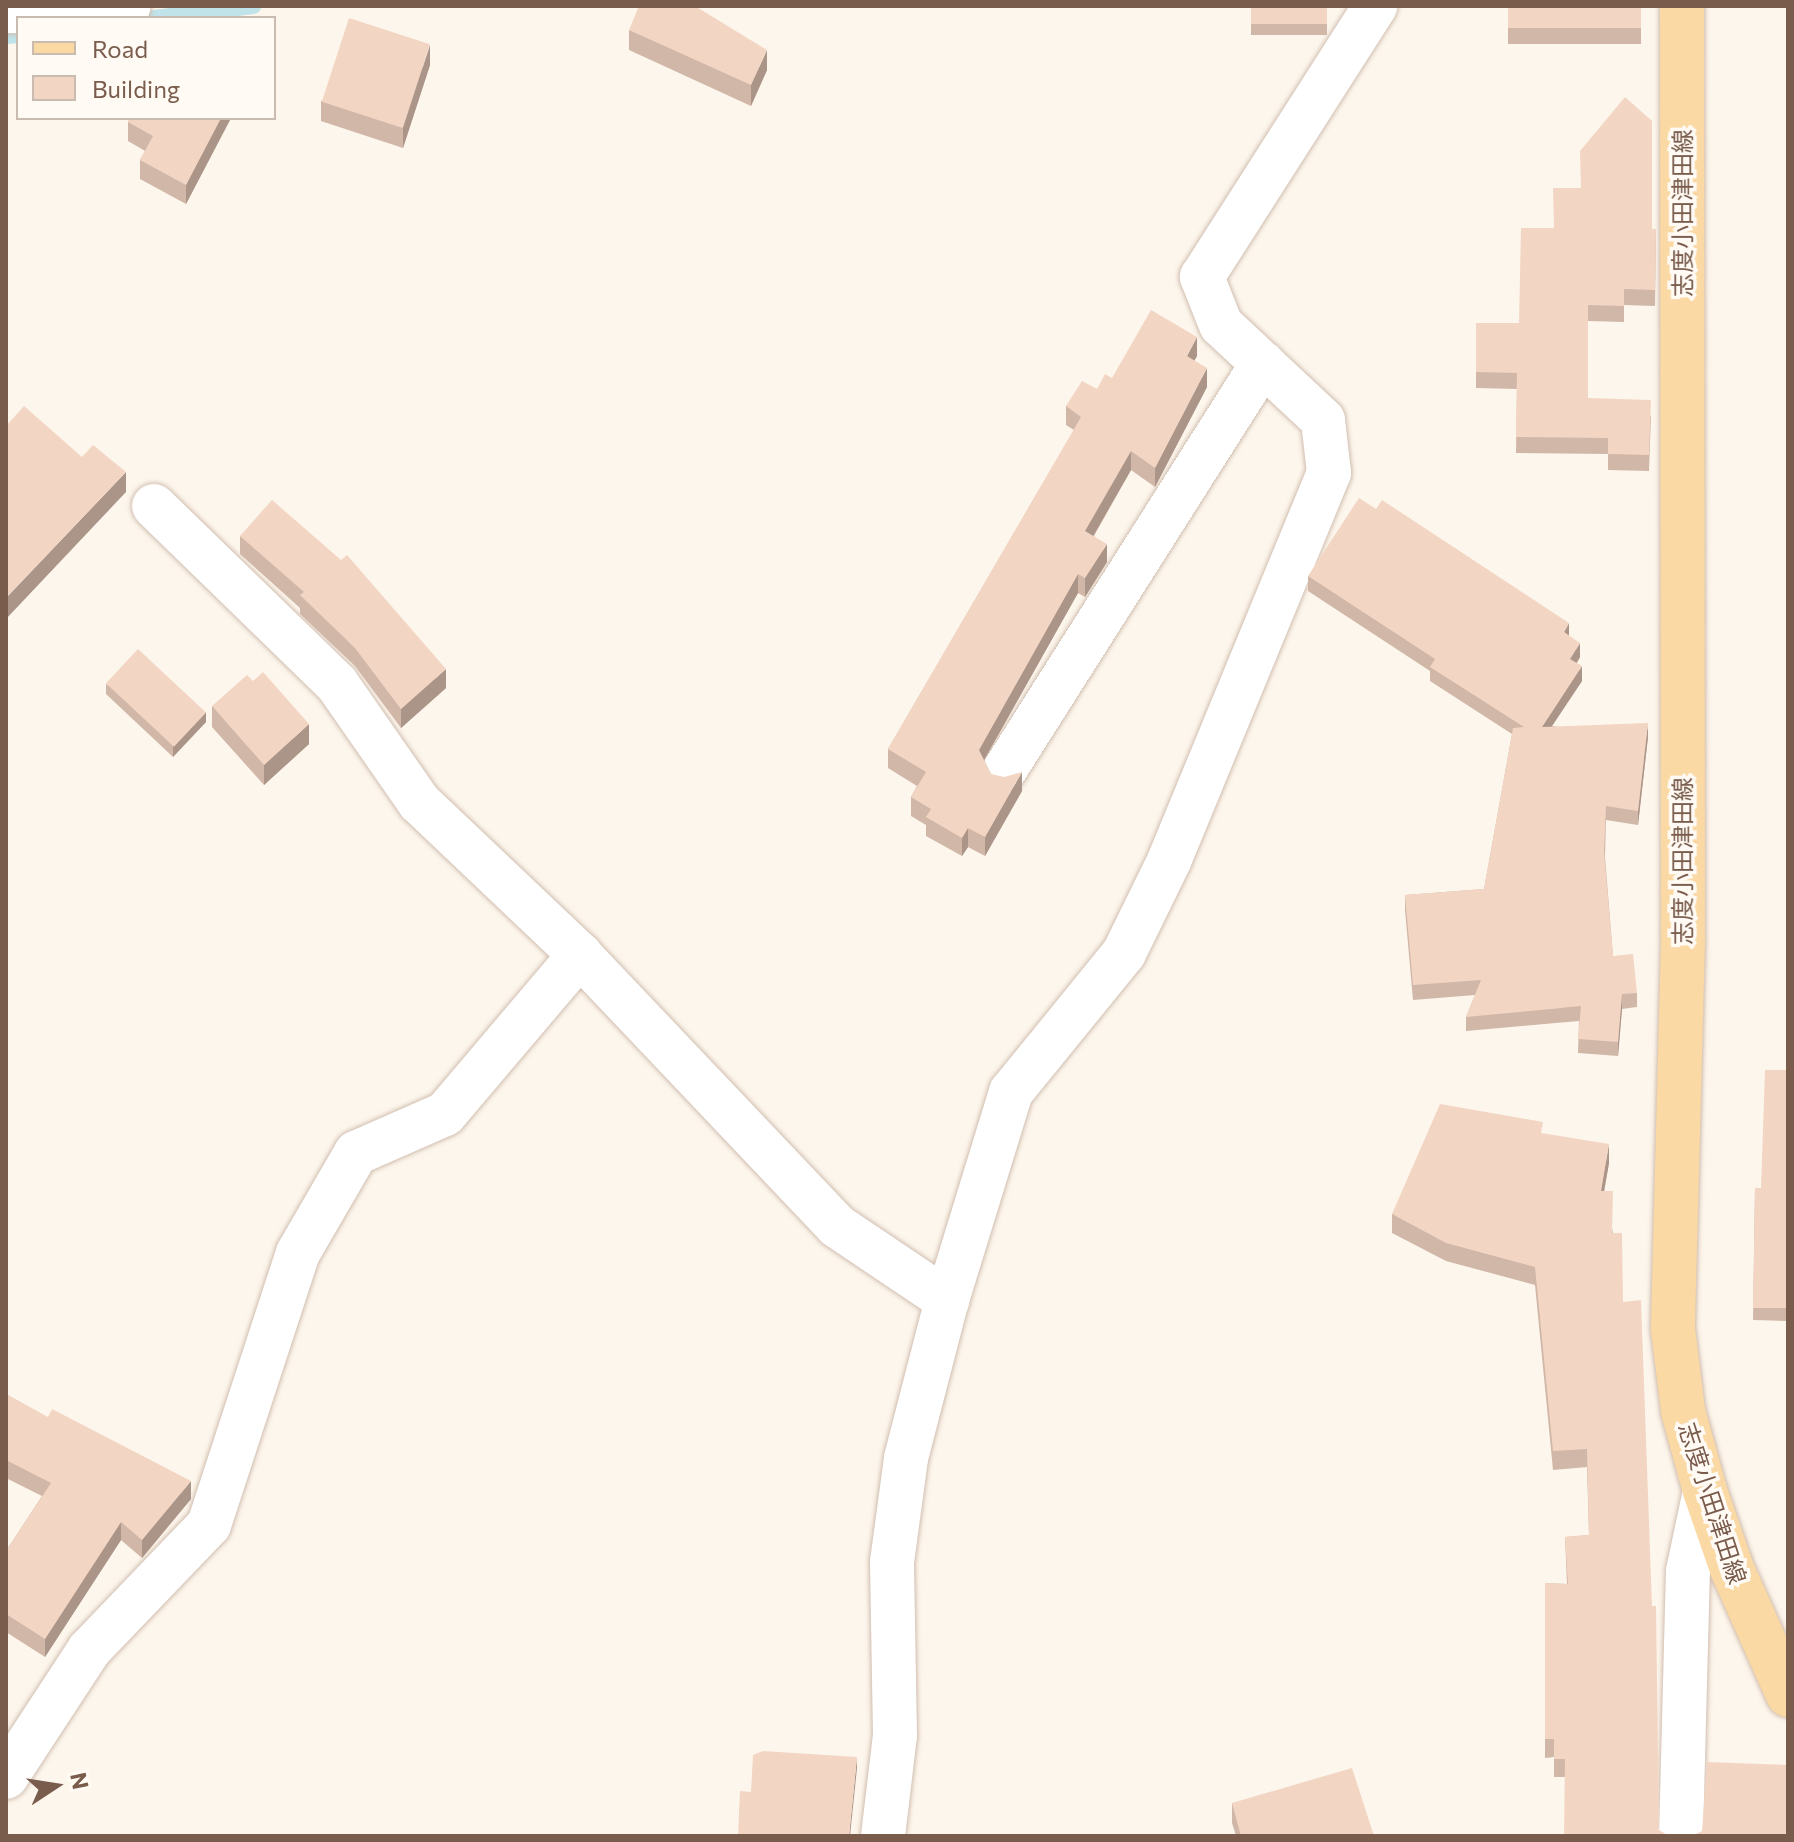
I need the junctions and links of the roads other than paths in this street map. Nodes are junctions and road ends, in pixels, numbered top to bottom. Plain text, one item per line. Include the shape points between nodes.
1 (129, 6) edge
2 (1375, 6) edge
3 (1682, 6) edge
4 (6, 11) edge
5 (1263, 363) junction
6 (154, 506) dead end
7 (1004, 771) dead end
8 (580, 955) junction
9 (947, 1300) junction
10 (1705, 1491) junction
11 (1788, 1695) edge
12 (6, 1777) edge
13 (883, 1836) edge
14 (1681, 1836) edge

1 - 4 street via 93,12
2 - 5 street via 1202,277 1221,325
3 - 10 main road, 志度小田津田線 via 1683,941 1673,1329 1683,1411
5 - 7 street
5 - 9 street via 1323,420 1329,473 1169,861 1124,953 1011,1092
6 - 8 street via 337,684 419,802
8 - 9 street via 837,1226
8 - 12 street via 445,1114 356,1153 298,1253 209,1525 89,1650
9 - 13 street via 906,1458 892,1562 895,1736
10 - 11 main road, 志度小田津田線 via 1732,1569
10 - 14 street via 1688,1571

